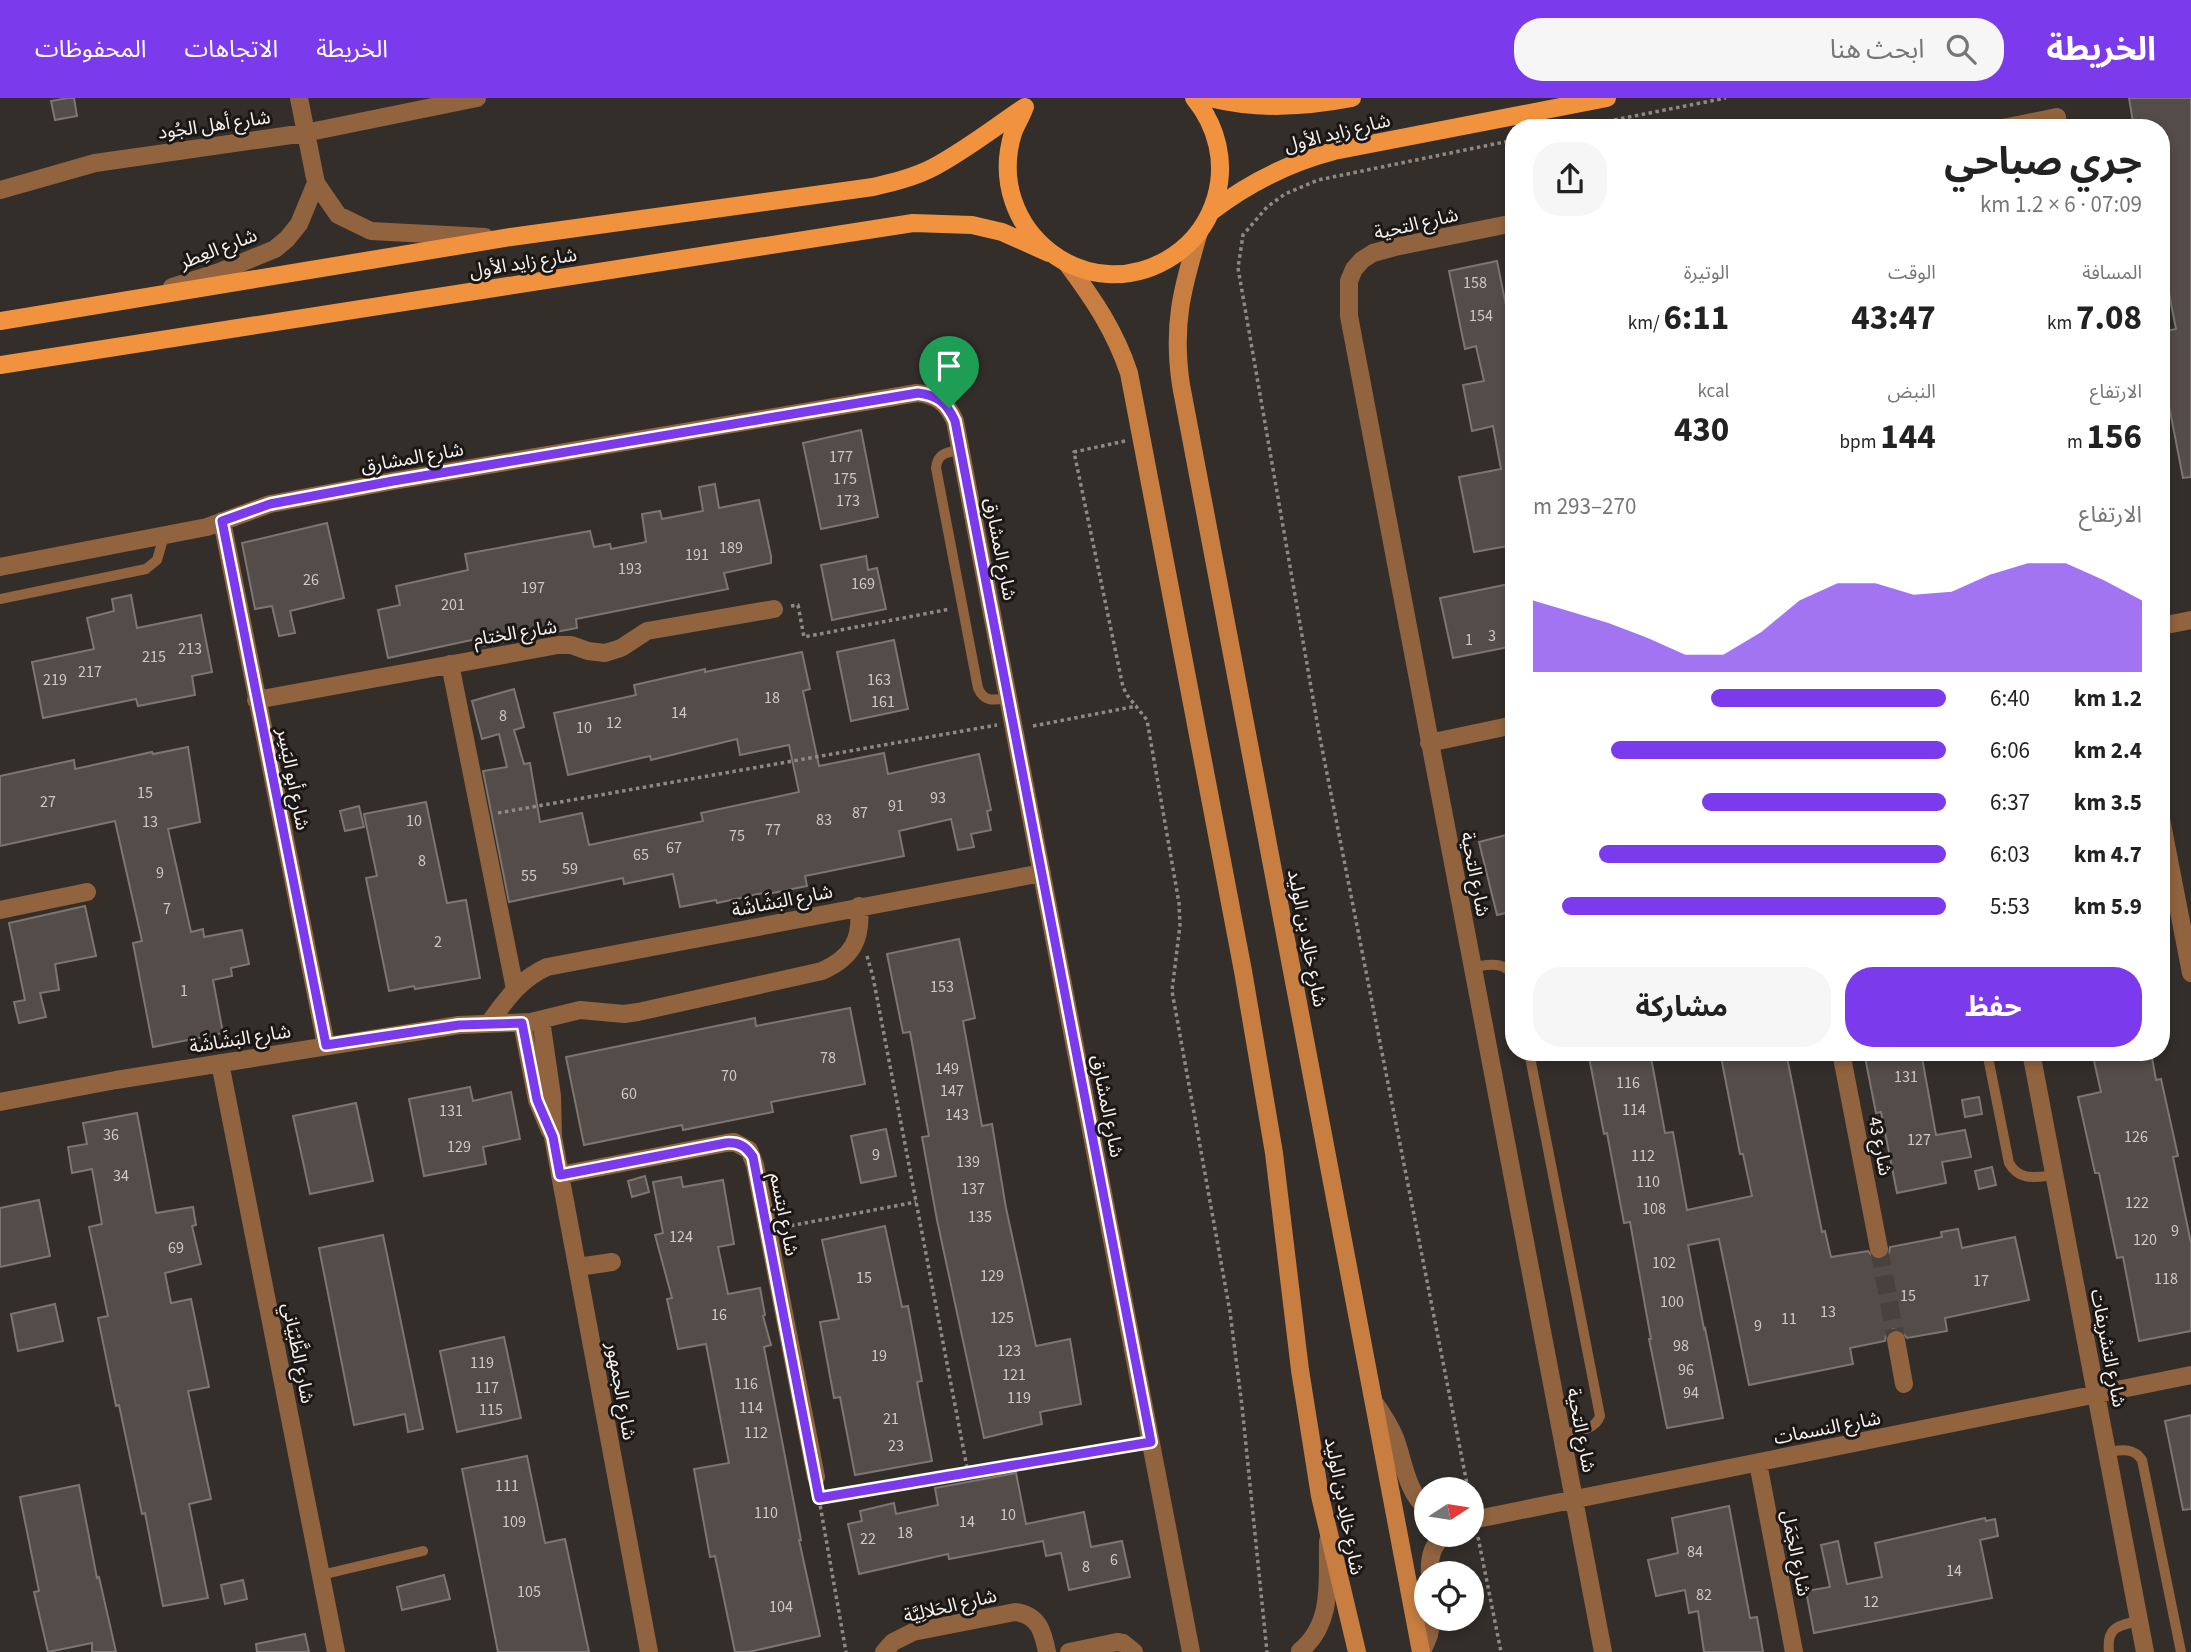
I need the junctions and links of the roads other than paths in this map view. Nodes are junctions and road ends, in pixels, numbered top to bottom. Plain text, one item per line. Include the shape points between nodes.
1 (299, 98) edge
2 (477, 98) edge
3 (1194, 98) edge
4 (1210, 98) edge
5 (1352, 98) edge
6 (1607, 98) edge
7 (2055, 98) edge
8 (1029, 103) edge
9 (2058, 119) edge
10 (305, 133) junction
11 (316, 183) junction
12 (0, 190) edge
13 (1212, 211) junction
14 (1505, 225) edge
15 (1199, 232) junction
16 (511, 237) junction
17 (1049, 253) junction
18 (1068, 265) junction
19 (141, 298) junction
20 (0, 321) edge
21 (0, 365) edge
22 (960, 450) junction
23 (222, 521) junction
24 (164, 536) junction
25 (0, 567) edge
26 (0, 599) edge
27 (774, 609) road end
28 (2191, 620) edge
29 (2170, 624) edge
30 (450, 664) junction
31 (1008, 698) junction
32 (256, 700) junction
33 (1505, 727) edge
34 (1429, 743) junction
35 (2170, 865) edge
36 (1042, 873) junction
37 (87, 892) dead end
38 (859, 906) junction
39 (0, 910) edge
40 (1472, 967) junction
41 (1505, 968) edge
42 (2191, 973) edge
43 (515, 989) junction
44 (541, 1020) junction
45 (489, 1023) junction
46 (522, 1023) junction
47 (326, 1045) junction
48 (1531, 1061) edge
49 (1843, 1061) edge
50 (1989, 1061) edge
51 (2033, 1061) edge
52 (220, 1063) junction
53 (0, 1102) edge
54 (553, 1137) junction
55 (560, 1175) junction
56 (2055, 1175) junction
57 (1879, 1249) tunnel mouth
58 (612, 1262) dead end
59 (578, 1267) junction
60 (1896, 1340) tunnel mouth
61 (2191, 1375) edge
62 (1904, 1384) dead end
63 (2096, 1395) junction
64 (1376, 1405) junction
65 (1562, 1434) junction
66 (2107, 1452) junction
67 (1758, 1463) junction
68 (816, 1476) road end
69 (1414, 1492) edge
70 (1574, 1499) junction
71 (1484, 1517) edge
72 (1328, 1535) junction
73 (423, 1551) dead end
74 (321, 1575) junction
75 (2140, 1621) junction
76 (1430, 1631) edge
77 (336, 1652) edge
78 (649, 1652) edge
79 (884, 1652) edge
80 (1047, 1652) edge
81 (1069, 1652) edge
82 (1134, 1652) edge
83 (1191, 1652) edge
84 (1298, 1652) edge
85 (1305, 1652) edge
86 (1357, 1652) edge
87 (1422, 1652) edge
88 (1603, 1652) edge
89 (1794, 1652) edge
90 (2109, 1652) edge
91 (2145, 1652) edge
92 (2181, 1652) edge

1 - 10 street
2 - 10 street, شارع أهل الجُود
3 - 13 main road via 1216,134 1221,160
4 - 5 main road, شارع زايد الأول via 1279,107
6 - 13 main road, شارع زايد الأول via 1307,158 1257,180
7 - 9 street
8 - 16 main road, شارع زايد الأول via 932,168 884,184
8 - 17 main road via 1013,132 1009,185 1016,211
10 - 11 street
10 - 12 street, شارع أهل الجُود via 95,163
11 - 16 street via 338,215 371,232
11 - 19 street, شارع العِطر via 299,224 275,248
13 - 15 main road
14 - 34 street, شارع التحية via 1383,250 1362,260 1349,281 1351,332
15 - 18 main road via 1183,250 1140,272 1116,275
15 - 64 street, شارع خالِد بن الوليد via 1179,306 1177,358
16 - 19 main road, شارع زايد الأول
17 - 18 main road
17 - 21 main road, شارع زايد الأول via 1002,232 972,225 913,223
18 - 72 street, شارع خالِد بن الوليد via 1107,321 1129,373 1252,1022 1274,1153 1306,1416
19 - 20 main road, شارع زايد الأول
22 - 23 street, شارع المشارق via 949,408 929,394 918,393 366,486 270,504
22 - 31 street, شارع المشارق
22 - 31 lane via 943,454 936,468 962,606 980,693 993,701
23 - 24 street, شارع المشارق
23 - 32 street, شارع أبو اليَسِر
24 - 25 street, شارع المشارق
24 - 26 lane via 157,560 146,569
27 - 30 street, شارع الختام via 654,629 605,653 564,644
28 - 29 street
30 - 32 street, شارع الختام
30 - 43 street
31 - 36 street, شارع المشارق
32 - 47 street, شارع أبو اليَسِر
33 - 34 street
34 - 40 street, شارع التحية
35 - 42 street
36 - 38 street, شارع البَشَاشَة
36 - 83 street, شارع المشارق
37 - 39 street
38 - 43 street, شارع البَشَاشَة via 547,967
38 - 44 street, شارع البَشَاشَة via 858,937 846,957 822,971 638,1012 580,1010
40 - 41 lane
40 - 65 street, شارع التحية
43 - 45 street, شارع البَشَاشَة
44 - 46 street, شارع البَشَاشَة
44 - 54 street, شارع الجمهور
45 - 46 street, شارع البَشَاشَة
45 - 47 street, شارع البَشَاشَة
46 - 54 street, شارع الجمهور via 537,1100
47 - 52 street, شارع البَشَاشَة
48 - 65 lane via 1600,1416 1592,1427
49 - 57 street, شارع 43
50 - 56 lane via 2013,1170 2025,1178
51 - 56 street, شارع التشريفات
52 - 53 street, شارع البَشَاشَة
52 - 74 street, شارع الظَّبْيَاني
54 - 55 street, شارع الجمهور
55 - 59 street, شارع الجمهور
55 - 68 street, شارع ابتسم via 734,1142 748,1150
56 - 63 street, شارع التشريفات
58 - 59 street
59 - 78 street, شارع الجمهور
60 - 62 street
61 - 63 street, شارع النسمات
63 - 66 street, شارع التشريفات
63 - 67 street, شارع النسمات
64 - 69 street via 1394,1436
64 - 87 street, شارع خالِد بن الوليد
65 - 70 street, شارع التحية
66 - 75 street, شارع التشريفات
66 - 92 lane via 2131,1450 2142,1460
67 - 70 street, شارع النسمات
67 - 89 street, شارع الجَمَل
70 - 71 street, شارع النسمات
70 - 88 street, شارع التحية
72 - 84 street via 1323,1621
72 - 86 street, شارع خالِد بن الوليد
73 - 74 lane
74 - 77 street, شارع الظَّبْيَاني
75 - 90 lane via 2116,1627 2109,1637
75 - 91 street, شارع التشريفات
76 - 87 street
79 - 80 street, شارع الحَلالِيَّة via 913,1633 1016,1612 1041,1627
81 - 82 street via 1117,1642
84 - 85 street

